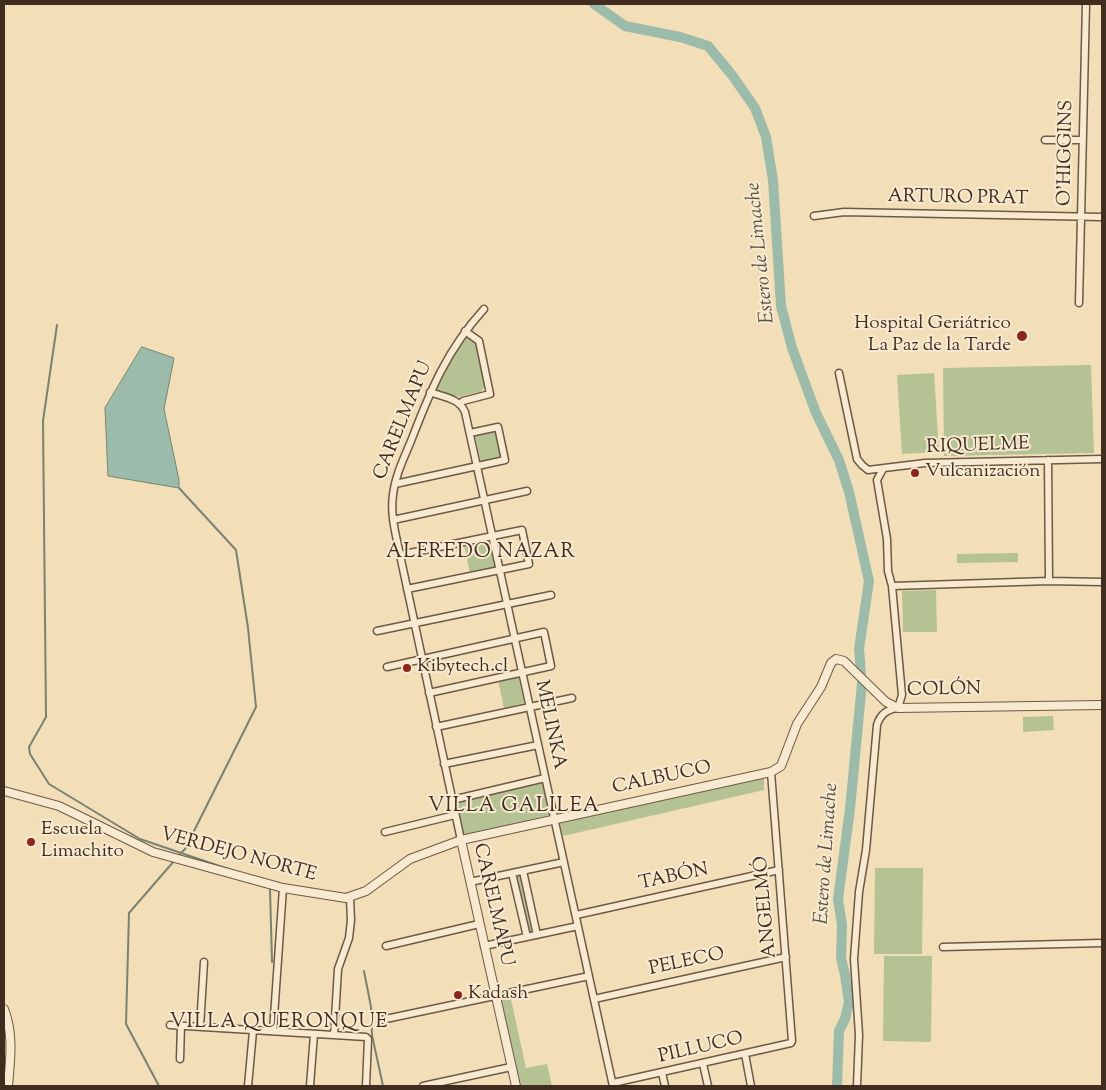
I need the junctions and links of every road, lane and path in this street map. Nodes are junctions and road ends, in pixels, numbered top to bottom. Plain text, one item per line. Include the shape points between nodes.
1 (1086, 4) edge
2 (1045, 140) dead end
3 (1082, 140) junction
4 (814, 216) dead end
5 (1080, 216) junction
6 (1102, 216) edge
7 (1079, 303) dead end
8 (484, 309) dead end
9 (465, 331) junction
10 (839, 374) dead end
11 (430, 392) junction
12 (460, 404) junction
13 (470, 433) junction
14 (1102, 459) edge
15 (1048, 460) junction
16 (477, 466) junction
17 (883, 469) junction
18 (395, 484) junction
19 (527, 492) dead end
20 (485, 501) junction
21 (393, 520) junction
22 (492, 536) junction
23 (400, 555) junction
24 (500, 570) junction
25 (1049, 581) junction
26 (1102, 582) edge
27 (892, 586) junction
28 (407, 589) junction
29 (551, 595) dead end
30 (507, 605) junction
31 (415, 624) junction
32 (377, 631) dead end
33 (515, 639) junction
34 (422, 659) junction
35 (387, 668) dead end
36 (522, 672) junction
37 (429, 693) junction
38 (572, 698) dead end
39 (1102, 705) edge
40 (530, 707) junction
41 (898, 708) junction
42 (436, 727) junction
43 (538, 745) junction
44 (444, 764) junction
45 (781, 766) joint
46 (771, 772) junction
47 (545, 778) junction
48 (4, 791) edge
49 (452, 800) junction
50 (455, 815) junction
51 (554, 819) junction
52 (385, 832) dead end
53 (461, 840) junction
54 (564, 862) junction
55 (779, 870) junction
56 (523, 871) junction
57 (512, 873) junction
58 (470, 882) junction
59 (283, 888) junction
60 (350, 898) junction
61 (576, 915) junction
62 (479, 924) junction
63 (578, 926) junction
64 (537, 935) junction
65 (527, 937) junction
66 (1102, 943) edge
67 (386, 946) dead end
68 (484, 946) junction
69 (943, 947) dead end
70 (786, 956) junction
71 (204, 962) dead end
72 (589, 976) junction
73 (495, 996) junction
74 (594, 999) junction
75 (4, 1009) edge
76 (381, 1020) dead end
77 (170, 1025) dead end
78 (181, 1025) junction
79 (200, 1027) junction
80 (253, 1030) junction
81 (273, 1031) junction
82 (314, 1034) junction
83 (334, 1035) junction
84 (793, 1039) joint
85 (745, 1054) junction
86 (180, 1059) dead end
87 (703, 1064) junction
88 (511, 1067) junction
89 (662, 1073) junction
90 (613, 1085) edge
91 (8, 1086) edge
92 (248, 1086) edge
93 (310, 1086) edge
94 (366, 1086) edge
95 (422, 1086) edge
96 (516, 1086) edge
97 (665, 1086) edge
98 (708, 1086) edge
99 (751, 1086) edge
100 (857, 1086) edge

1 - 3 street, O'HIGGINS
2 - 3 street
3 - 5 street, O'HIGGINS
4 - 5 street, ARTURO PRAT via 844,212
5 - 6 street, ARTURO PRAT
5 - 7 street, O'HIGGINS
8 - 9 street, CARELMAPU
9 - 11 street, CARELMAPU
9 - 12 street via 479,341 490,394
10 - 17 street, RIQUELME via 859,462 868,470
11 - 12 street
11 - 18 street, CARELMAPU
12 - 13 street, MELINKA
13 - 16 street, MELINKA
13 - 16 street via 498,427 504,452 505,460
14 - 15 street, RIQUELME
15 - 17 street, RIQUELME via 925,463
15 - 25 street
16 - 18 street
16 - 20 street, MELINKA
17 - 27 street via 877,480
18 - 21 street, CARELMAPU
19 - 20 street
20 - 21 street
20 - 22 street, MELINKA
21 - 23 street, CARELMAPU
22 - 23 street
22 - 24 street, MELINKA
22 - 24 street via 522,530 524,538 529,564
23 - 28 street, CARELMAPU
24 - 28 street
24 - 30 street, MELINKA
25 - 26 street
25 - 27 street
27 - 41 street via 902,695
28 - 31 street, CARELMAPU
29 - 30 street
30 - 31 street
30 - 33 street, MELINKA
31 - 32 street
31 - 34 street, CARELMAPU
33 - 34 street
33 - 36 street, MELINKA
33 - 36 street via 544,632 551,666
34 - 35 street
34 - 37 street, CARELMAPU
36 - 37 street
36 - 40 street, MELINKA
37 - 42 street, CARELMAPU
38 - 40 street
39 - 41 street, COLÓN
40 - 42 street
40 - 43 street, MELINKA
41 - 45 street, COLÓN via 886,702 844,661 834,660 797,724
41 - 100 street via 886,712 877,725 854,959 859,1035
42 - 44 street, CARELMAPU
43 - 44 street
43 - 47 street, MELINKA
44 - 49 street, CARELMAPU
45 - 46 street, CALBUCO
46 - 51 street, CALBUCO
46 - 55 street, ANGELMÓ
47 - 49 street
47 - 51 street, MELINKA
48 - 59 street, VERDEJO NORTE via 59,806 153,852
49 - 50 street, CARELMAPU
50 - 52 street
50 - 53 street, CARELMAPU
51 - 53 street, CALBUCO
51 - 54 street, MELINKA
53 - 58 street, CARELMAPU
53 - 60 street via 410,859 370,888
54 - 56 street
54 - 61 street, MELINKA
55 - 61 street, TABÓN
55 - 70 street, ANGELMÓ
56 - 57 street
56 - 64 street
57 - 58 street
57 - 65 street
58 - 62 street, CARELMAPU
59 - 60 street, VERDEJO NORTE
59 - 81 street
60 - 83 street via 351,921 338,969
61 - 63 street, MELINKA
62 - 67 street
62 - 68 street, CARELMAPU
63 - 64 street
63 - 72 street, MELINKA
64 - 65 street
65 - 68 street
66 - 69 street
68 - 73 street, CARELMAPU
70 - 74 street, PELECO
70 - 84 street, ANGELMÓ
71 - 79 street
72 - 73 street
72 - 74 street, MELINKA
73 - 76 street
73 - 88 street, CARELMAPU
74 - 90 street, MELINKA
75 - 91 street via 10,1032
77 - 78 street
78 - 79 street
78 - 86 street
79 - 80 street
80 - 81 street
80 - 92 street
81 - 82 street
82 - 83 street
82 - 93 street
83 - 94 street via 368,1039
84 - 85 street, PILLUCO via 791,1043
85 - 87 street, PILLUCO
85 - 99 street
87 - 89 street, PILLUCO
87 - 98 street
88 - 95 street
88 - 96 street, CARELMAPU
89 - 90 street, PILLUCO
89 - 97 street

